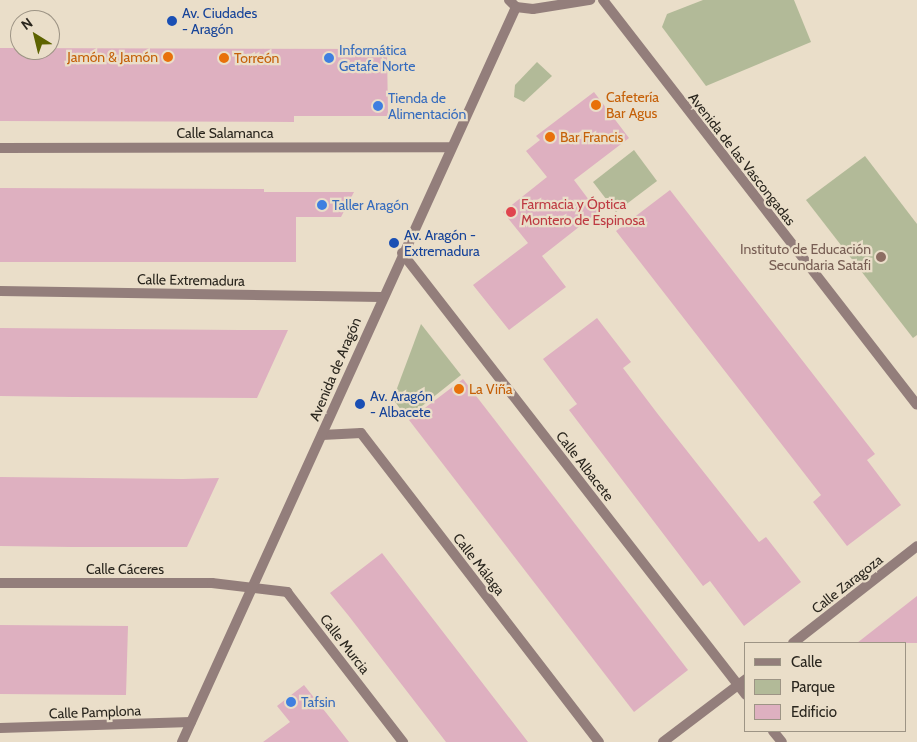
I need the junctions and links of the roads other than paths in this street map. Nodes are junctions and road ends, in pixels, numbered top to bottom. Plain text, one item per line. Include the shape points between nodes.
1 (590, 0) edge
2 (603, 0) edge
3 (512, 4) edge
4 (449, 147) junction
5 (0, 148) edge
6 (402, 253) junction
7 (0, 291) edge
8 (382, 297) junction
9 (917, 405) edge
10 (322, 435) junction
11 (917, 546) edge
12 (0, 583) edge
13 (251, 588) junction
14 (794, 642) edge
15 (742, 682) edge
16 (191, 722) junction
17 (0, 728) edge
18 (182, 742) edge
19 (403, 742) edge
20 (599, 742) edge
21 (664, 742) edge

1 - 3 street
2 - 9 street, Avenida de las Vascongadas
3 - 4 street, Avenida de Aragón
4 - 5 street, Calle Salamanca
4 - 6 street, Avenida de Aragón
6 - 8 street, Avenida de Aragón
6 - 15 street, Calle Albacete
7 - 8 street, Calle Extremadura
8 - 10 street, Avenida de Aragón
10 - 13 street, Avenida de Aragón
10 - 20 street, Calle Málaga via 361,434
11 - 14 street, Calle Zaragoza
12 - 13 street, Calle Cáceres via 212,583
13 - 16 street, Avenida de Aragón
13 - 19 street, Calle Murcia via 287,592
15 - 21 street
16 - 17 street, Calle Pamplona
16 - 18 street, Avenida de Aragón

